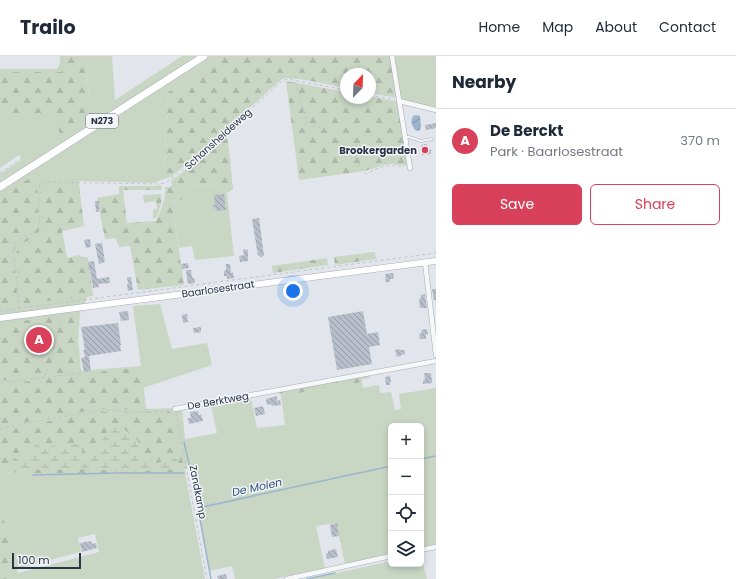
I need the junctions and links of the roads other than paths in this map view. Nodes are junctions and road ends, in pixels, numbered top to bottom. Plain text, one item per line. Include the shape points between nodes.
1 (204, 56) edge
2 (392, 56) edge
3 (399, 101) junction
4 (436, 110) edge
5 (405, 137) junction
6 (432, 139) dead end
7 (410, 168) road end
8 (0, 187) edge
9 (436, 260) edge
10 (425, 262) junction
11 (0, 318) edge
12 (436, 355) edge
13 (436, 361) edge
14 (175, 409) road end
15 (436, 547) edge
16 (424, 549) edge
17 (388, 557) edge
18 (287, 579) edge

1 - 8 main road, N273
2 - 3 street
3 - 4 street
3 - 5 street
5 - 6 lane via 421,141
5 - 7 street
9 - 10 street, Baarlosestraat
10 - 11 street, Baarlosestraat
10 - 12 street
13 - 14 street, De Berktweg
15 - 16 street
17 - 18 street

